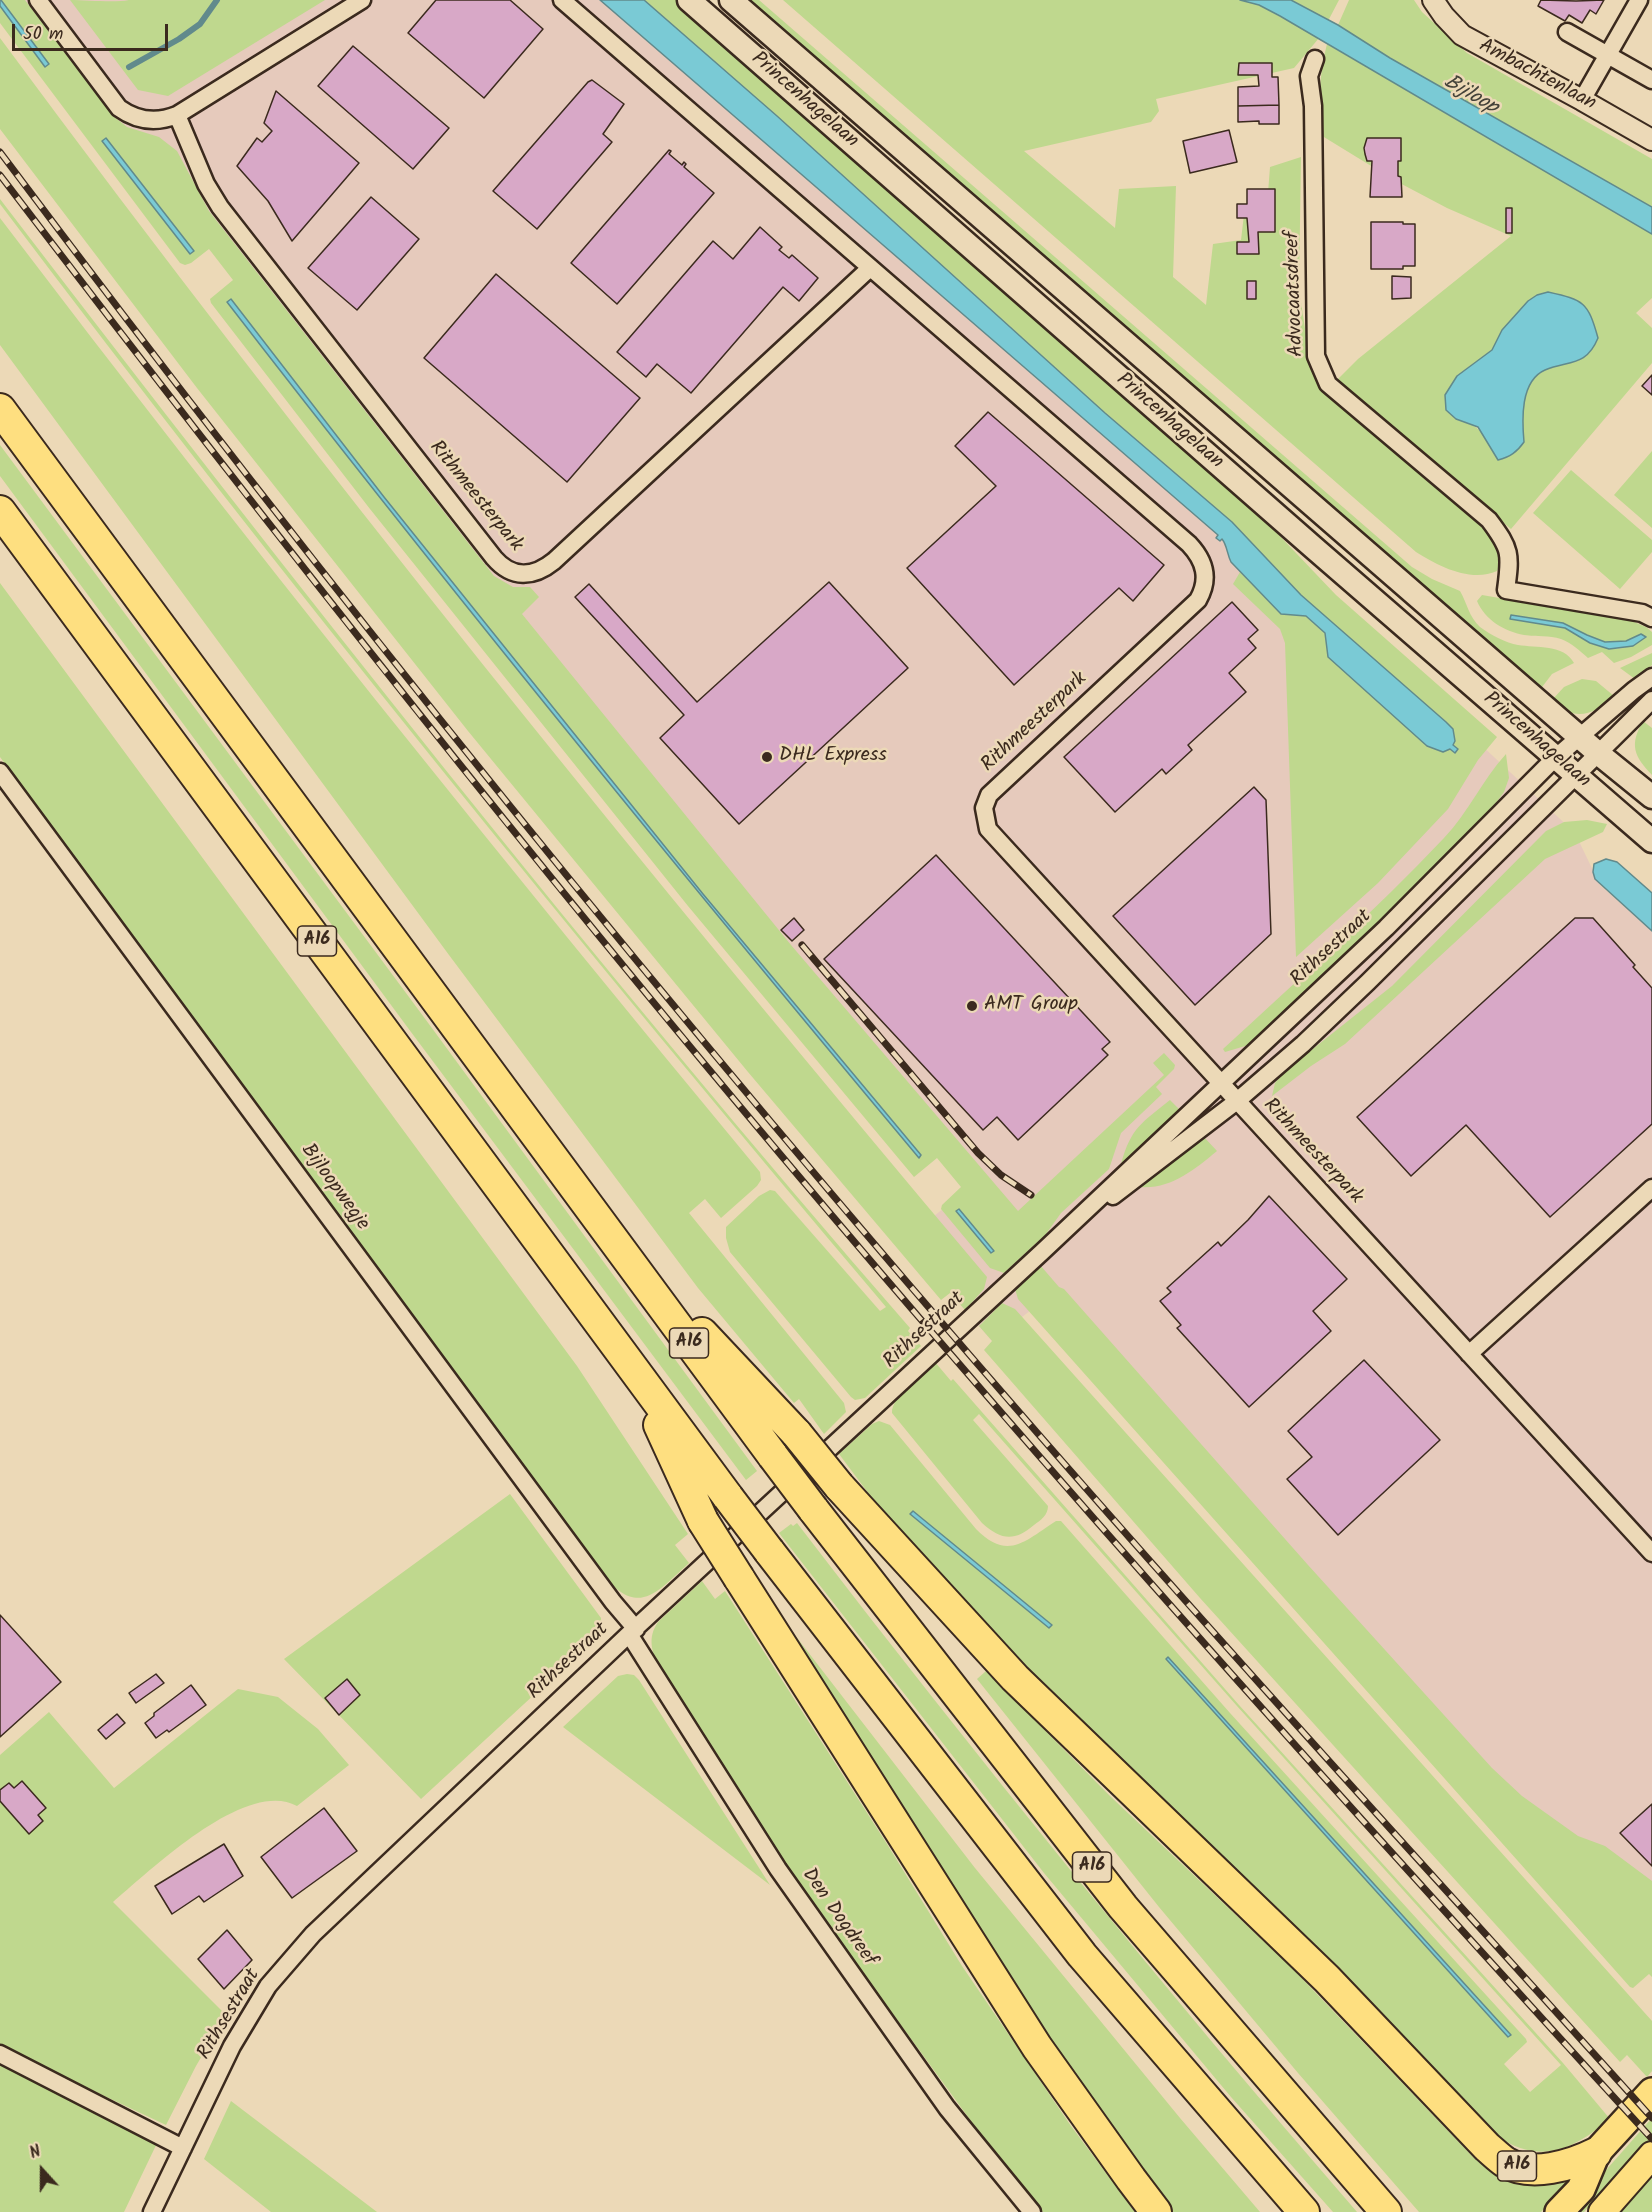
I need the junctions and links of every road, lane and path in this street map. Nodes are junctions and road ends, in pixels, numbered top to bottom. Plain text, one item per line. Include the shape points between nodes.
1 (38, 0) edge
2 (362, 0) edge
3 (562, 0) edge
4 (689, 0) edge
5 (731, 0) edge
6 (1433, 0) edge
7 (1639, 0) edge
8 (1568, 32) dead end
9 (1608, 55) junction
10 (1315, 59) dead end
11 (1652, 81) edge
12 (1582, 100) junction
13 (177, 115) junction
14 (1652, 140) edge
15 (870, 268) junction
16 (0, 409) edge
17 (0, 511) edge
18 (1652, 618) edge
19 (1652, 677) edge
20 (1652, 700) edge
21 (1580, 737) junction
22 (1599, 754) junction
23 (1555, 758) junction
24 (0, 772) edge
25 (1575, 776) junction
26 (1652, 797) edge
27 (1652, 841) edge
28 (1221, 1082) junction
29 (1237, 1101) junction
30 (1652, 1188) edge
31 (605, 1230) junction
32 (1042, 1252) junction
33 (1469, 1354) junction
34 (634, 1371) junction
35 (1652, 1553) edge
36 (632, 1632) junction
37 (0, 2054) edge
38 (1652, 2092) edge
39 (183, 2148) junction
40 (1596, 2153) junction
41 (1652, 2155) edge
42 (152, 2212) edge
43 (1032, 2212) edge
44 (1156, 2212) edge
45 (1304, 2212) edge
46 (1386, 2212) edge
47 (1559, 2212) edge
48 (1602, 2212) edge

1 - 13 street via 119,108 143,119
2 - 13 street
3 - 15 street, Rithmeesterpark
4 - 23 main road, Princenhagelaan
5 - 21 main road, Princenhagelaan
6 - 12 street, Ambachtenlaan via 1461,35
7 - 9 street
8 - 9 street
9 - 11 street
9 - 12 street
10 - 18 street, Advocaatsdreef via 1309,76 1313,106 1316,356 1328,384 1489,520 1508,548 1506,590
12 - 14 street, Ambachtenlaan
13 - 15 street, Rithmeesterpark via 219,207 494,558 514,573 532,574 554,561
15 - 28 street, Rithmeesterpark via 1189,544 1200,558 1205,583 1198,600 994,790 984,808 992,835
16 - 31 highway, A16
17 - 34 highway, A16
19 - 21 street, Rithsestraat
20 - 22 street, Rithsestraat
21 - 22 main road, Princenhagelaan
21 - 23 street, Rithsestraat
22 - 25 street, Rithsestraat
22 - 26 main road, Princenhagelaan
23 - 25 main road, Princenhagelaan
23 - 28 street, Rithsestraat via 1386,928
24 - 36 street, Bijloopwegje
25 - 27 main road, Princenhagelaan
25 - 29 street, Rithsestraat via 1368,982
28 - 29 street, Rithmeesterpark
28 - 32 street, Rithsestraat
29 - 32 street, Rithsestraat
29 - 33 street, Rithmeesterpark
30 - 33 street
31 - 40 highway, A16, bridge via 797,1434 1015,1678 1326,1979 1487,2147 1506,2163 1523,2168 1562,2167
31 - 46 highway, A16, bridge via 813,1509 1123,1907
32 - 36 street, Rithsestraat
33 - 35 street, Rithmeesterpark
34 - 44 highway, A16, bridge via 702,1521 1037,2047
34 - 45 highway, A16, bridge via 1082,1955
36 - 39 street, Rithsestraat via 313,1934 262,1996 232,2046
36 - 43 street, Den Dogdreef via 778,1869 947,2108
37 - 39 street
38 - 40 highway
39 - 42 street, Rithsestraat
40 - 47 highway via 1581,2189
41 - 48 main road

